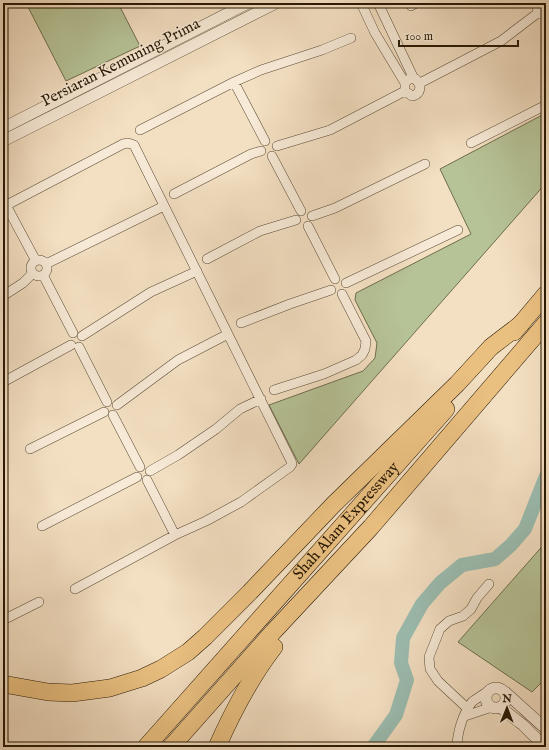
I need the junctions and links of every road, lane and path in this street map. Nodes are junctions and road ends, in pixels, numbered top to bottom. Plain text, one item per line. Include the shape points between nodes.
1 (248, 3) edge
2 (276, 3) edge
3 (361, 3) edge
4 (379, 5) edge
5 (541, 10) edge
6 (367, 13) junction
7 (351, 38) dead end
8 (417, 81) junction
9 (234, 82) junction
10 (405, 87) junction
11 (546, 105) edge
12 (3, 128) edge
13 (140, 130) dead end
14 (3, 141) edge
15 (265, 141) junction
16 (471, 143) dead end
17 (276, 146) junction
18 (261, 152) junction
19 (272, 156) junction
20 (425, 164) dead end
21 (174, 194) dead end
22 (5, 206) edge
23 (164, 206) junction
24 (301, 211) junction
25 (312, 216) junction
26 (296, 220) junction
27 (308, 226) junction
28 (458, 230) dead end
29 (207, 259) dead end
30 (36, 261) junction
31 (46, 264) junction
32 (197, 271) junction
33 (33, 273) junction
34 (43, 275) junction
35 (335, 279) junction
36 (346, 283) junction
37 (331, 290) junction
38 (342, 294) junction
39 (546, 294) edge
40 (3, 296) edge
41 (241, 323) dead end
42 (546, 323) edge
43 (521, 324) junction
44 (73, 333) junction
45 (228, 334) junction
46 (82, 336) junction
47 (75, 346) junction
48 (3, 382) edge
49 (274, 390) dead end
50 (261, 399) junction
51 (107, 402) junction
52 (117, 405) junction
53 (104, 412) junction
54 (113, 415) junction
55 (30, 449) dead end
56 (140, 467) junction
57 (150, 470) junction
58 (137, 477) junction
59 (147, 480) junction
60 (42, 526) dead end
61 (371, 527) junction
62 (175, 535) junction
63 (489, 584) dead end
64 (75, 589) dead end
65 (39, 602) dead end
66 (3, 620) edge
67 (3, 684) edge
68 (488, 691) junction
69 (505, 692) junction
70 (496, 707) junction
71 (466, 712) junction
72 (546, 729) edge
73 (146, 747) edge
74 (171, 747) edge
75 (218, 747) edge
76 (456, 747) edge
77 (545, 747) edge

1 - 12 street, Persiaran Kemuning Prima
2 - 14 street, Persiaran Kemuning Prima
3 - 6 street
4 - 6 street
4 - 8 street
5 - 8 street via 501,41
6 - 10 street
7 - 9 street
8 - 10 street via 409,79
8 - 10 street via 420,89 417,94 412,96
9 - 13 street
9 - 15 street
10 - 17 street via 330,130
11 - 16 street
15 - 17 street via 273,142
15 - 18 street
17 - 19 street via 277,150
18 - 19 street via 264,156
18 - 21 street via 251,154
19 - 24 street
20 - 25 street via 335,208
22 - 23 street via 128,143 134,145
22 - 30 street
23 - 31 street
23 - 32 street
24 - 25 street via 308,211
24 - 26 street via 296,215
25 - 27 street
26 - 27 street via 301,226
26 - 29 street via 260,231
27 - 35 street
28 - 36 street
30 - 31 street
30 - 33 street via 31,266
31 - 34 street via 47,268
32 - 45 street
32 - 46 street via 151,292
33 - 34 street
33 - 40 street
34 - 44 street
35 - 36 street via 341,278
35 - 37 street via 331,282
36 - 38 street via 346,290
37 - 38 street via 337,295
37 - 41 street
38 - 49 street via 366,341 362,356 324,374
39 - 43 highway, Shah Alam Expressway
42 - 61 highway, Shah Alam Expressway
43 - 67 highway via 491,346 457,384 188,652 142,678 110,688 48,692
43 - 73 highway, Shah Alam Expressway
44 - 46 street
44 - 47 street via 69,339
45 - 50 street
45 - 52 street via 178,360
46 - 47 street via 83,342
47 - 48 street
47 - 51 street
50 - 57 street via 240,409 178,455
50 - 62 street via 292,464 241,502
51 - 52 street via 114,402
51 - 53 street via 103,407
52 - 54 street via 117,412
53 - 54 street
53 - 55 street
54 - 56 street
56 - 57 street via 147,467
56 - 58 street via 136,473
57 - 59 street via 150,477
58 - 59 street via 140,480
58 - 60 street
59 - 62 street
61 - 74 highway, Shah Alam Expressway
61 - 75 highway via 317,601 281,638 261,664 231,714
62 - 64 street
63 - 71 street via 463,616 449,621 440,630 429,657 430,669 438,681
65 - 66 street
68 - 69 street via 497,687
68 - 70 street via 486,701
68 - 71 street via 472,703
69 - 70 street via 506,701
69 - 72 street
70 - 71 street
70 - 77 street via 523,725
71 - 76 street via 457,736

